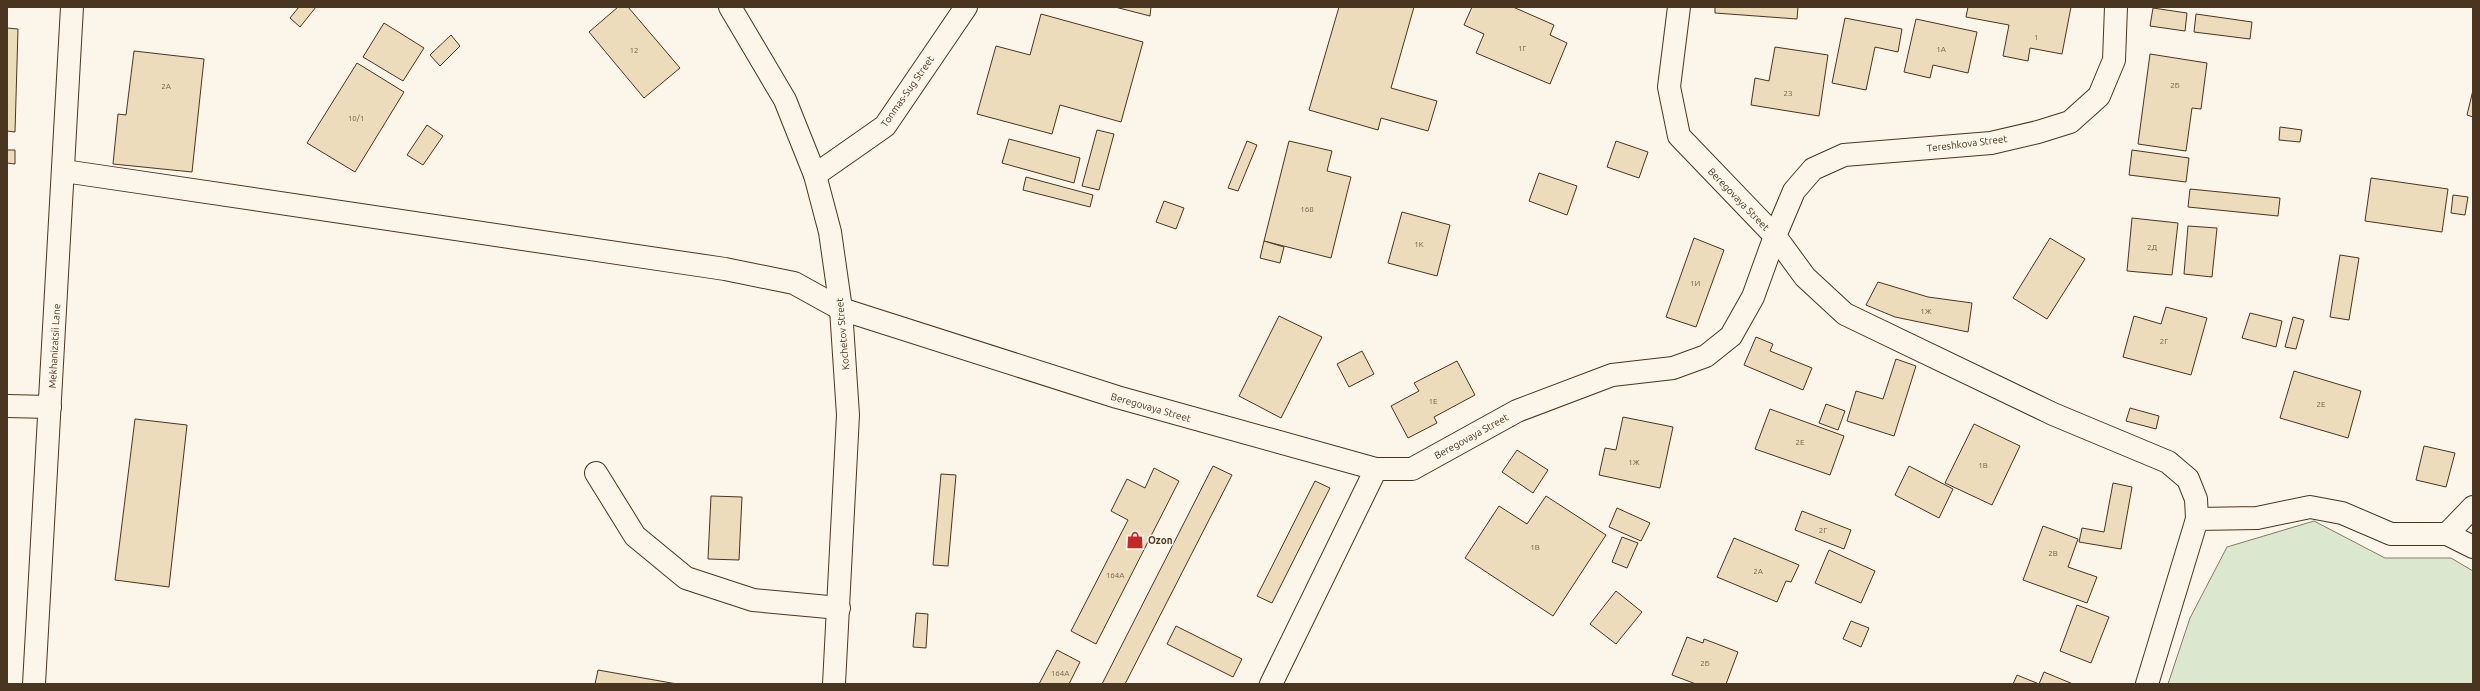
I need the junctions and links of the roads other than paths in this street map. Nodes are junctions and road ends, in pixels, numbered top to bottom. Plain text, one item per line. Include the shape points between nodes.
1 (72, 7) edge
2 (730, 7) edge
3 (966, 7) edge
4 (1680, 7) edge
5 (2116, 7) edge
6 (64, 171) junction
7 (815, 175) junction
8 (1775, 236) junction
9 (841, 309) junction
10 (7, 406) edge
11 (50, 407) junction
12 (1376, 469) junction
13 (596, 473) dead end
14 (2473, 507) edge
15 (2198, 519) junction
16 (2447, 534) junction
17 (2473, 547) edge
18 (839, 608) junction
19 (34, 684) edge
20 (834, 684) edge
21 (1271, 684) edge
22 (2147, 684) edge

1 - 6 street, Mekhanizatsii Lane
2 - 7 street, Kochetov Street via 786,100
3 - 7 street, Tonmas-Sug Street via 885,126
4 - 8 street, Beregovaya Street via 1669,87 1679,136
5 - 8 street, Tereshkova Street via 2114,60 2099,96 2070,122 1991,142 1844,155 1813,169 1794,191
6 - 9 street, Beregovaya Street via 725,269 794,283
6 - 11 street, Mekhanizatsii Lane
7 - 9 street, Kochetov Street via 830,232
8 - 12 street, Beregovaya Street via 1753,297 1735,330 1706,356 1672,368 1612,375 1517,411 1412,469
8 - 15 street via 1805,277 1845,314 2053,414 2168,462 2188,479 2196,499
9 - 12 street, Beregovaya Street via 1117,398
9 - 18 street, Kochetov Street via 848,415
10 - 11 street
11 - 19 street, Mekhanizatsii Lane
12 - 21 street
13 - 18 street via 635,536 686,578 753,600
14 - 16 street
15 - 16 street via 2257,518 2310,507 2342,513 2391,534
15 - 22 street
16 - 17 street
18 - 20 street, Kochetov Street

